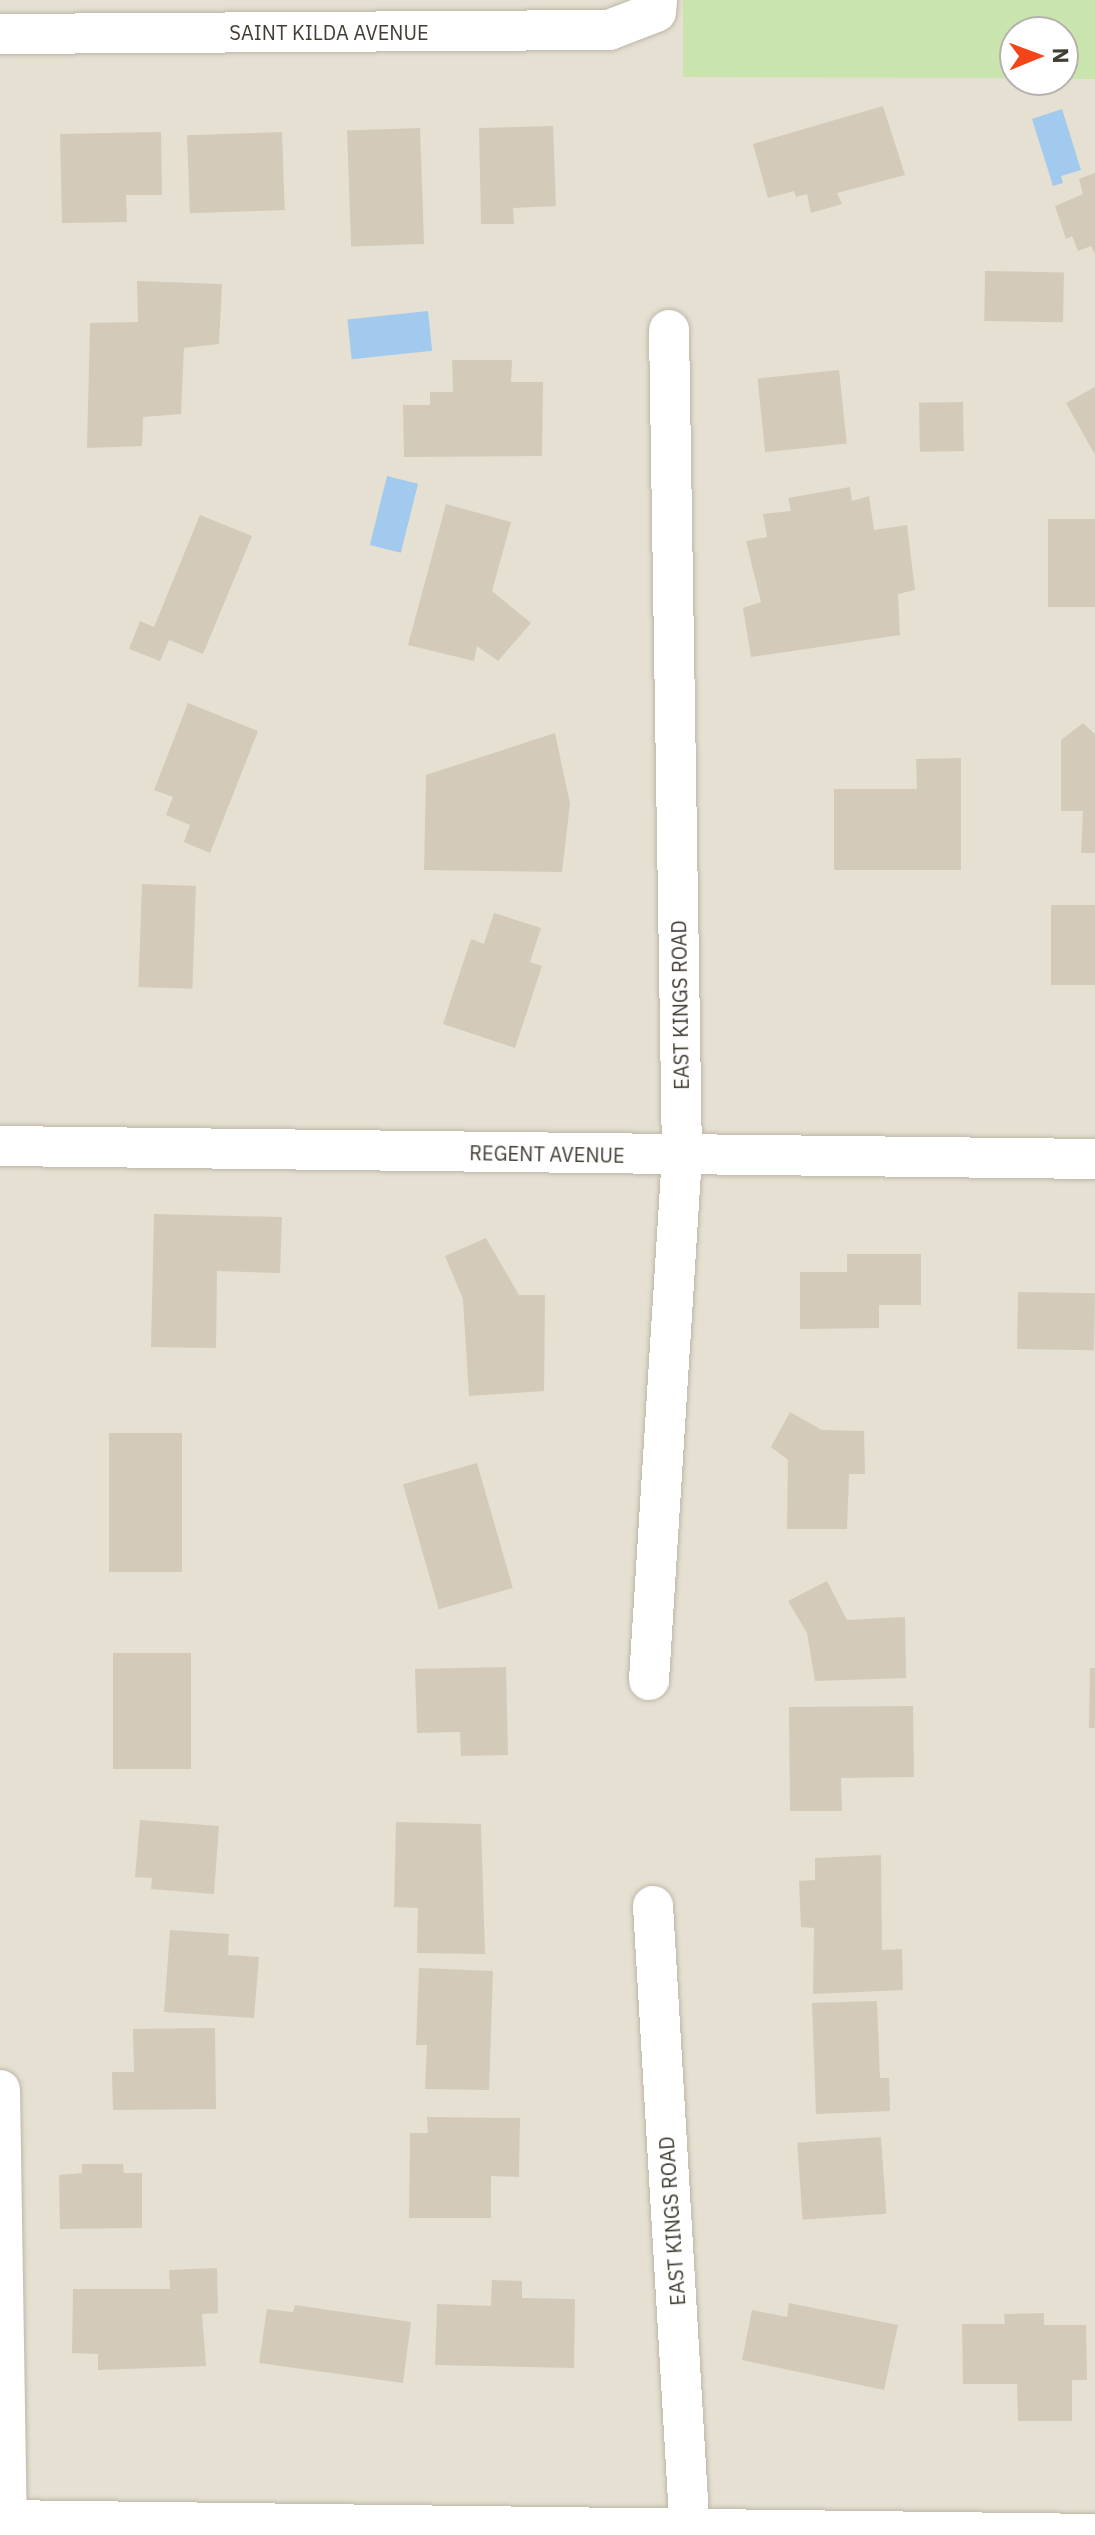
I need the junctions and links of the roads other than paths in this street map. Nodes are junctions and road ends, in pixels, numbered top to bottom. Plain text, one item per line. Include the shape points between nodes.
1 (656, 6) edge
2 (0, 34) edge
3 (669, 330) dead end
4 (0, 1146) edge
5 (682, 1156) junction
6 (1095, 1159) edge
7 (649, 1680) dead end
8 (653, 1906) dead end
9 (0, 2090) edge
10 (4, 2520) edge
11 (690, 2532) edge
12 (1095, 2534) edge

1 - 2 street, SAINT KILDA AVENUE via 609,30
3 - 5 street, EAST KINGS ROAD
4 - 5 street, REGENT AVENUE
5 - 6 street, REGENT AVENUE
5 - 7 street, EAST KINGS ROAD
8 - 11 street, EAST KINGS ROAD
9 - 10 street
10 - 11 street
11 - 12 street

